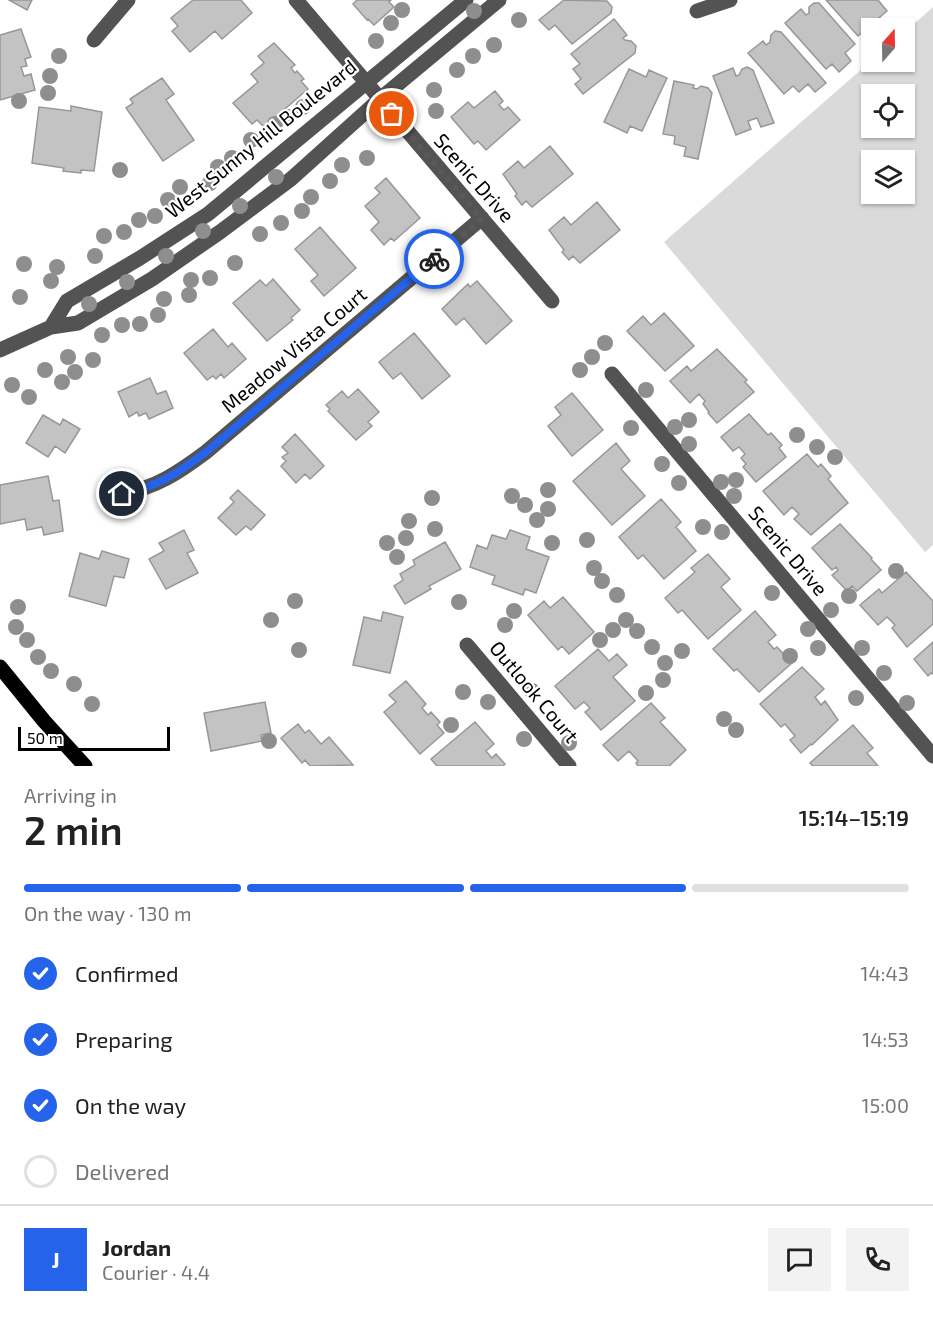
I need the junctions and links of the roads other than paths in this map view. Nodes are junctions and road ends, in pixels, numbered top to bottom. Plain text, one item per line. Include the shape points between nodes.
1 (128, 0) edge
2 (296, 0) edge
3 (466, 0) edge
4 (499, 0) edge
5 (730, 0) edge
6 (697, 10) dead end
7 (94, 40) dead end
8 (366, 82) junction
9 (380, 99) junction
10 (482, 219) junction
11 (552, 301) dead end
12 (51, 327) junction
13 (0, 350) edge
14 (612, 374) dead end
15 (122, 494) dead end
16 (467, 645) dead end
17 (0, 667) edge
18 (933, 756) edge
19 (85, 766) edge
20 (569, 766) edge

1 - 7 street
2 - 8 street, Scenic Drive
3 - 8 street, West Sunny Hill Boulevard
4 - 9 street
5 - 6 street
8 - 9 street, Scenic Drive
8 - 12 street, West Sunny Hill Boulevard via 208,214 67,301
9 - 10 street, Scenic Drive
9 - 12 street via 291,178 220,232 78,323
10 - 11 street, Scenic Drive
10 - 15 street, Meadow Vista Court via 206,452 179,472 145,489
12 - 13 street
14 - 18 street, Scenic Drive
16 - 20 street, Outlook Court
17 - 19 main road

